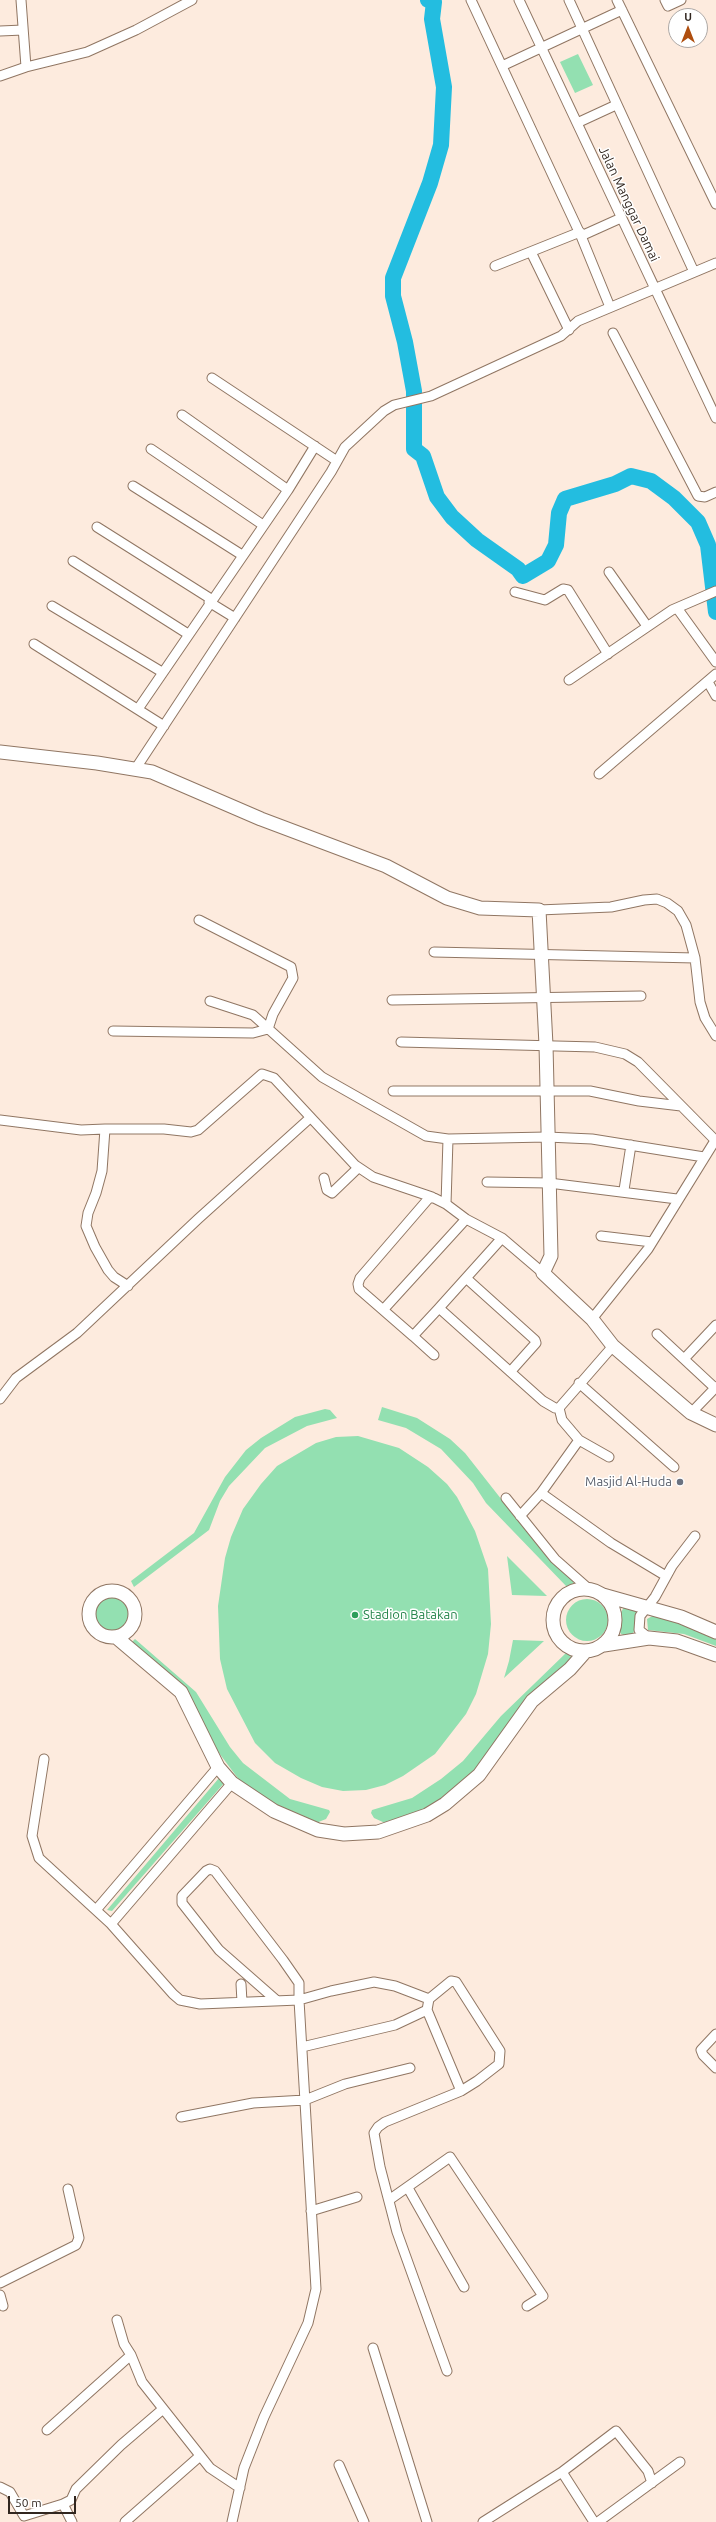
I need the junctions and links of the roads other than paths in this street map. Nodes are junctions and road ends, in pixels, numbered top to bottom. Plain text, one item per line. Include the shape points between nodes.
1 (21, 0) edge
2 (192, 0) edge
3 (471, 0) edge
4 (519, 0) edge
5 (569, 0) edge
6 (618, 0) edge
7 (665, 0) edge
8 (681, 0) edge
9 (622, 10) junction
10 (583, 29) junction
11 (22, 30) junction
12 (0, 31) edge
13 (541, 49) junction
14 (502, 66) junction
15 (26, 67) junction
16 (0, 76) edge
17 (616, 105) junction
18 (577, 123) junction
19 (716, 204) edge
20 (621, 218) junction
21 (580, 234) junction
22 (531, 252) junction
23 (716, 263) edge
24 (495, 266) dead end
25 (694, 272) junction
26 (654, 290) junction
27 (610, 307) junction
28 (569, 330) junction
29 (613, 333) dead end
30 (212, 378) dead end
31 (182, 415) dead end
32 (716, 418) edge
33 (315, 446) junction
34 (151, 450) dead end
35 (337, 461) junction
36 (133, 486) dead end
37 (288, 490) junction
38 (716, 492) edge
39 (263, 525) junction
40 (97, 527) dead end
41 (242, 556) junction
42 (73, 561) dead end
43 (609, 572) dead end
44 (716, 591) edge
45 (515, 592) dead end
46 (210, 601) junction
47 (52, 606) dead end
48 (677, 608) junction
49 (235, 618) junction
50 (647, 626) junction
51 (188, 634) junction
52 (34, 644) dead end
53 (608, 654) junction
54 (716, 662) edge
55 (162, 672) junction
56 (716, 674) edge
57 (569, 680) dead end
58 (708, 682) junction
59 (716, 696) edge
60 (138, 709) junction
61 (164, 726) junction
62 (0, 752) edge
63 (136, 768) junction
64 (599, 774) dead end
65 (539, 910) junction
66 (199, 920) dead end
67 (434, 952) dead end
68 (542, 954) junction
69 (695, 958) junction
70 (641, 996) dead end
71 (543, 997) junction
72 (392, 1000) dead end
73 (210, 1001) dead end
74 (268, 1030) junction
75 (113, 1031) dead end
76 (716, 1036) edge
77 (401, 1042) dead end
78 (546, 1045) junction
79 (393, 1092) dead end
80 (546, 1092) junction
81 (681, 1106) junction
82 (310, 1118) junction
83 (0, 1120) edge
84 (105, 1129) junction
85 (547, 1137) junction
86 (448, 1139) junction
87 (716, 1139) edge
88 (631, 1145) junction
89 (704, 1157) junction
90 (358, 1168) junction
91 (324, 1178) dead end
92 (487, 1182) dead end
93 (549, 1183) junction
94 (624, 1190) junction
95 (432, 1198) junction
96 (678, 1199) junction
97 (446, 1204) junction
98 (466, 1219) junction
99 (601, 1236) dead end
100 (502, 1238) junction
101 (652, 1242) junction
102 (547, 1264) junction
103 (466, 1278) junction
104 (128, 1286) junction
105 (439, 1308) junction
106 (383, 1310) junction
107 (592, 1319) junction
108 (716, 1325) edge
109 (657, 1334) dead end
110 (413, 1336) junction
111 (613, 1346) junction
112 (434, 1355) dead end
113 (684, 1359) junction
114 (511, 1371) junction
115 (579, 1383) junction
116 (716, 1387) edge
117 (0, 1399) edge
118 (558, 1408) junction
119 (691, 1413) junction
120 (716, 1425) edge
121 (579, 1440) junction
122 (608, 1457) dead end
123 (674, 1467) dead end
124 (541, 1493) junction
125 (506, 1498) dead end
126 (520, 1516) junction
127 (695, 1536) dead end
128 (666, 1576) junction
129 (589, 1589) junction
130 (603, 1595) junction
131 (646, 1606) junction
132 (716, 1632) edge
133 (116, 1637) dead end
134 (649, 1638) junction
135 (604, 1645) junction
136 (585, 1652) junction
137 (716, 1655) edge
138 (44, 1759) dead end
139 (218, 1767) junction
140 (232, 1783) junction
141 (96, 1910) junction
142 (111, 1924) junction
143 (241, 1984) dead end
144 (429, 1999) junction
145 (276, 2000) junction
146 (299, 2000) junction
147 (242, 2002) junction
148 (427, 2010) junction
149 (716, 2034) edge
150 (302, 2047) junction
151 (410, 2068) dead end
152 (716, 2068) edge
153 (461, 2091) junction
154 (305, 2100) junction
155 (181, 2117) dead end
156 (408, 2188) junction
157 (68, 2189) dead end
158 (357, 2197) dead end
159 (388, 2200) junction
160 (311, 2211) junction
161 (0, 2283) edge
162 (464, 2287) dead end
163 (0, 2295) edge
164 (3, 2306) dead end
165 (527, 2306) dead end
166 (117, 2320) dead end
167 (373, 2348) dead end
168 (131, 2355) junction
169 (446, 2371) dead end
170 (163, 2409) junction
171 (47, 2430) dead end
172 (200, 2456) junction
173 (680, 2462) dead end
174 (339, 2465) dead end
175 (562, 2472) junction
176 (652, 2483) junction
177 (0, 2487) edge
178 (240, 2488) junction
179 (63, 2504) junction
180 (72, 2522) edge
181 (125, 2522) edge
182 (232, 2522) edge
183 (364, 2522) edge
184 (427, 2522) edge
185 (483, 2522) edge
186 (594, 2522) edge
187 (598, 2522) edge

1 - 11 street
2 - 15 street via 92,50
3 - 14 street
4 - 13 street, Jalan Manggar Damai
5 - 10 street
6 - 9 street
7 - 8 street via 668,6
9 - 10 street
9 - 19 street
10 - 13 street
10 - 17 street
11 - 12 street
11 - 15 street
13 - 14 street
13 - 18 street, Jalan Manggar Damai
14 - 21 street
15 - 16 street
17 - 18 street
17 - 25 street
18 - 20 street, Jalan Manggar Damai
20 - 21 street
20 - 26 street, Jalan Manggar Damai
21 - 22 street
21 - 27 street
22 - 24 street
22 - 28 street
23 - 25 street
25 - 26 street
26 - 27 street
26 - 32 street, Jalan Manggar Damai
27 - 28 street via 578,321
28 - 35 street via 431,396 394,405 345,447
29 - 38 street via 698,496 704,497
30 - 33 street
31 - 37 street
33 - 35 street
33 - 37 street
34 - 39 street
35 - 49 street
36 - 41 street
37 - 39 street
39 - 41 street
40 - 46 street
41 - 46 street
42 - 51 street
43 - 50 street
44 - 48 street
45 - 53 street via 545,600 563,589 568,590
46 - 49 street
46 - 51 street
47 - 55 street
48 - 50 street
48 - 54 street
49 - 61 street
50 - 53 street
51 - 55 street
52 - 60 street
53 - 57 street
55 - 60 street
56 - 58 street
58 - 59 street
58 - 64 street
60 - 61 street
61 - 63 street
62 - 63 street
63 - 65 street via 152,772 261,819 386,866 447,898 480,908
65 - 68 street
65 - 69 street via 611,907 657,900 668,903 678,912 686,925
66 - 74 street via 291,967 293,978 273,1014
67 - 68 street
68 - 69 street
68 - 71 street
69 - 76 street via 700,1002 705,1018
70 - 71 street
71 - 72 street
71 - 78 street
73 - 74 street via 253,1015
74 - 75 street via 253,1033
74 - 86 street via 322,1077 426,1136
77 - 78 street
78 - 80 street
78 - 81 street via 595,1047 626,1054 638,1062
79 - 80 street
80 - 81 street via 590,1091
80 - 85 street
81 - 87 street
82 - 84 street via 274,1078 262,1074 198,1130 191,1132 164,1129
82 - 90 street
82 - 104 street via 198,1218
83 - 84 street via 81,1130
84 - 104 street via 102,1171 86,1226 108,1270
85 - 86 street
85 - 88 street via 592,1139
85 - 93 street
86 - 97 street
87 - 89 street
88 - 89 street
88 - 94 street
89 - 96 street
90 - 91 street via 332,1193 327,1190
90 - 95 street via 379,1179
92 - 93 street
93 - 94 street
93 - 102 street
94 - 96 street
95 - 97 street
95 - 106 street via 429,1198 360,1278 359,1289
96 - 101 street
97 - 98 street
98 - 100 street
98 - 106 street
99 - 101 street
100 - 102 street
100 - 103 street
101 - 107 street
102 - 107 street
103 - 105 street
103 - 114 street via 535,1340 536,1343
104 - 117 street via 77,1333 16,1378
105 - 110 street
105 - 114 street
106 - 110 street
107 - 111 street
108 - 113 street
109 - 113 street
110 - 112 street
111 - 115 street
111 - 119 street
113 - 116 street
114 - 118 street via 543,1401
115 - 118 street
115 - 123 street
116 - 119 street
118 - 121 street via 565,1424
119 - 120 street
121 - 122 street
121 - 124 street
124 - 126 street
124 - 128 street via 605,1540
125 - 126 street
126 - 129 street via 555,1559
127 - 128 street
128 - 131 street via 655,1598
129 - 130 street
129 - 136 street via 570,1592 562,1598 553,1614 553,1624 560,1640 571,1649
130 - 131 street
130 - 135 street via 616,1615 616,1626 611,1638
131 - 132 street
131 - 134 street via 640,1616 639,1630
133 - 139 street via 181,1692
134 - 135 street
134 - 137 street via 677,1641
135 - 136 street
136 - 140 street via 570,1669 532,1701 480,1775 463,1791 427,1815 404,1824 378,1832 344,1834 318,1830 274,1811
138 - 141 street via 32,1836 34,1848 39,1858
139 - 140 street
139 - 141 street
140 - 142 street
141 - 142 street
142 - 147 street via 180,2000 200,2004
143 - 147 street
144 - 146 street via 395,1986 374,1982
144 - 148 street
144 - 153 street via 448,1982 456,1982 500,2051 499,2064
145 - 146 street
145 - 146 street via 219,1950 182,1903 182,1896 206,1871 215,1871 283,1960 299,1983
145 - 147 street
146 - 150 street
148 - 150 street via 395,2025
148 - 153 street
149 - 152 street via 701,2050
150 - 154 street
151 - 154 street via 345,2084
153 - 159 street via 378,2127 374,2134
154 - 155 street via 253,2103
154 - 160 street
156 - 159 street
156 - 162 street
156 - 165 street via 450,2157 543,2296
157 - 161 street via 79,2238 76,2245
158 - 160 street
159 - 169 street
160 - 178 street via 316,2267 314,2301 308,2323 264,2417 244,2468
163 - 164 street
166 - 168 street
167 - 184 street
168 - 170 street via 142,2382
168 - 171 street
170 - 172 street
170 - 179 street via 76,2489 71,2500
172 - 178 street via 210,2468
172 - 181 street
173 - 176 street
174 - 183 street
175 - 176 street via 616,2431 650,2474
175 - 185 street
175 - 186 street
176 - 187 street
177 - 179 street via 10,2492 24,2516
178 - 182 street
179 - 180 street

